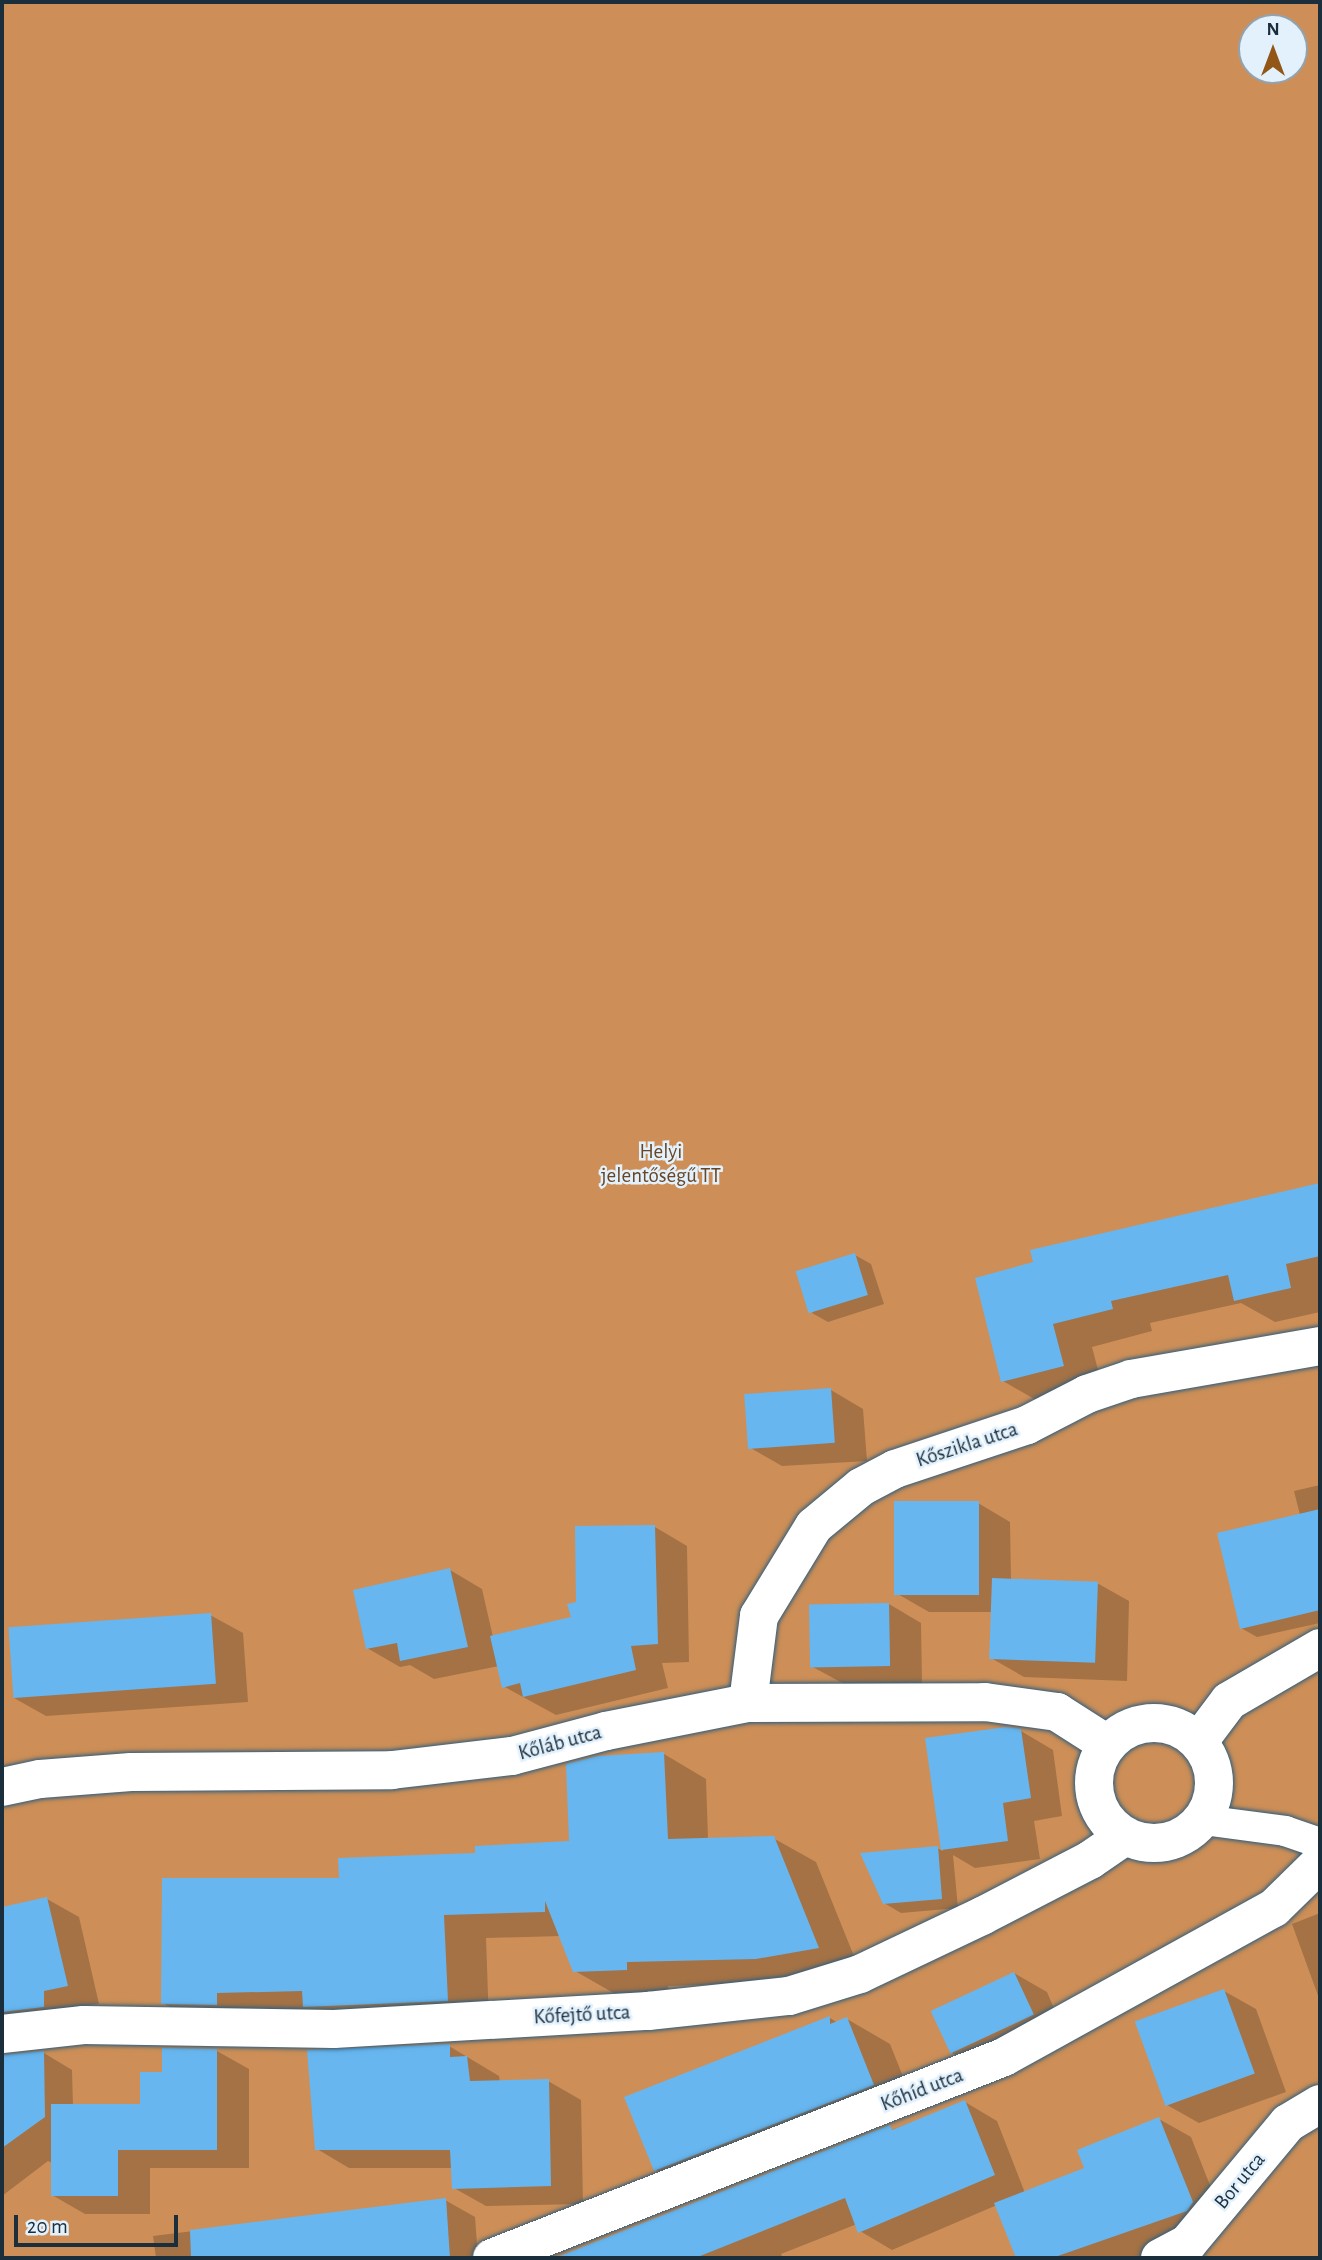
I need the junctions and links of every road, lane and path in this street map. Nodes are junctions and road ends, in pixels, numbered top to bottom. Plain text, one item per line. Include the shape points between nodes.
1 (1320, 1346) edge
2 (1320, 1648) edge
3 (748, 1703) junction
4 (1199, 1741) junction
5 (1107, 1744) junction
6 (2, 1787) edge
7 (1203, 1820) junction
8 (1125, 1836) junction
9 (1320, 1843) edge
10 (1320, 1863) edge
11 (2, 2034) edge
12 (1320, 2104) edge
13 (492, 2258) edge
14 (1160, 2258) edge

1 - 3 street, Kőszikla utca via 1131,1379 1087,1394 1027,1425 895,1469 861,1487 814,1526 759,1616
2 - 4 street via 1229,1701
3 - 5 street, Kőláb utca via 985,1702 1056,1712
3 - 6 street, Kőláb utca via 606,1731 512,1756 418,1767 131,1772 40,1779
4 - 5 street via 1185,1731 1153,1721 1120,1732
4 - 7 street via 1214,1774 1213,1798
5 - 8 street via 1098,1759 1094,1794 1100,1811
7 - 8 street via 1175,1840 1158,1844
7 - 9 lane via 1285,1831
8 - 11 street, Kőfejtő utca via 1090,1860 982,1916 860,1974 789,1996 648,2011 334,2029 84,2025
10 - 13 street, Kőhíd utca via 1275,1908 1004,2057
12 - 14 street, Bor utca via 1288,2123 1188,2243

